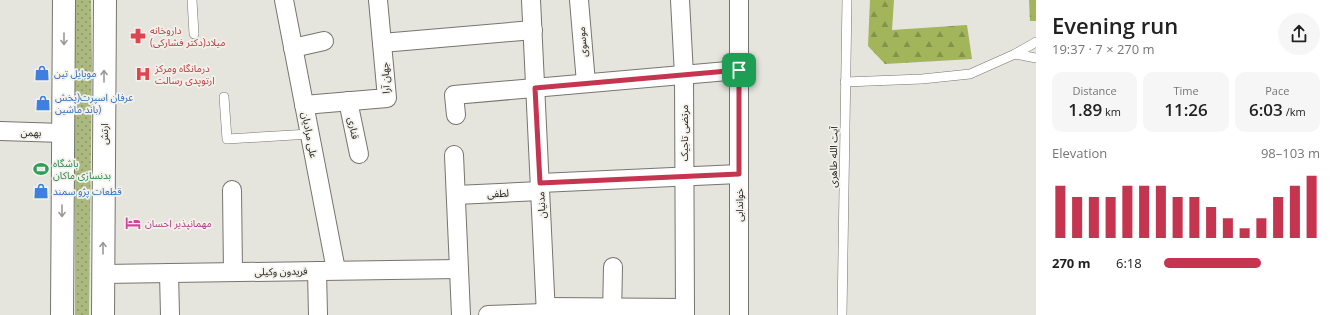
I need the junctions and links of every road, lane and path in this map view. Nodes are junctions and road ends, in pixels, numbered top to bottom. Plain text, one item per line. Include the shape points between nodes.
1 (64, 0) edge
2 (105, 0) edge
3 (192, 0) edge
4 (284, 0) edge
5 (378, 0) edge
6 (531, 0) edge
7 (578, 0) edge
8 (680, 0) edge
9 (739, 0) edge
10 (847, 0) edge
11 (533, 30) junction
12 (194, 34) dead end
13 (324, 41) dead end
14 (1036, 42) edge
15 (382, 43) junction
16 (293, 48) junction
17 (1015, 54) junction
18 (1036, 58) edge
19 (739, 70) junction
20 (684, 75) junction
21 (845, 82) junction
22 (586, 84) junction
23 (535, 88) junction
24 (224, 97) dead end
25 (348, 101) junction
26 (304, 105) junction
27 (456, 115) dead end
28 (0, 131) edge
29 (63, 133) junction
30 (310, 134) junction
31 (359, 154) dead end
32 (454, 155) dead end
33 (739, 174) junction
34 (684, 176) junction
35 (540, 187) junction
36 (232, 190) dead end
37 (456, 196) junction
38 (613, 267) dead end
39 (459, 269) junction
40 (336, 270) junction
41 (317, 271) junction
42 (233, 272) junction
43 (169, 273) junction
44 (103, 274) junction
45 (612, 311) edge
46 (545, 312) edge
47 (685, 312) edge
48 (62, 315) edge
49 (104, 315) edge
50 (170, 315) edge
51 (318, 315) edge
52 (461, 315) edge
53 (488, 315) edge
54 (739, 315) edge
55 (842, 315) edge

1 -> 29 main road
44 -> 2 main road, ارتش
3 - 12 lane
4 - 16 street, علی مرادیان
5 - 15 street, جهان آرا
6 - 11 street, مدنیان
7 - 22 street, موسوی
8 - 20 street, مرتضی تاجیک
9 - 19 street, خواندابی
10 - 21 lane, آیت الله طاهری
11 - 15 street
11 - 23 street, مدنیان
13 - 16 street
14 - 17 lane
15 - 25 street, جهان آرا via 387,98
16 - 26 street, علی مرادیان
17 - 18 lane
17 - 21 lane via 970,74
19 - 20 street
19 - 33 street, خواندابی
20 - 22 street
20 - 34 street, مرتضی تاجیک
21 - 55 lane, آیت الله طاهری
22 - 23 street
23 - 27 street via 454,95
23 - 35 street, مدنیان
24 - 30 lane via 227,139
25 - 26 street, جهان آرا
25 - 31 street, قناری
26 - 30 street, علی مرادیان
28 - 29 street, بهمن
29 -> 48 main road
30 - 40 street, علی مرادیان
32 - 37 street
33 - 34 street, لطفی
33 - 54 street, خواندابی
34 - 35 street, لطفی
34 - 47 street, مرتضی تاجیک
35 - 37 street, لطفی
35 - 46 street, مدنیان
36 - 42 street
37 - 39 street
38 - 45 street
39 - 40 street, فریدون وکیلی
39 - 52 street
40 - 41 street, فریدون وکیلی
41 - 42 street, فریدون وکیلی
41 - 51 street
42 - 43 street, فریدون وکیلی
43 - 44 street, فریدون وکیلی
43 - 50 street
44 - 49 main road, ارتش
45 - 46 street
45 - 47 street
46 - 53 street

